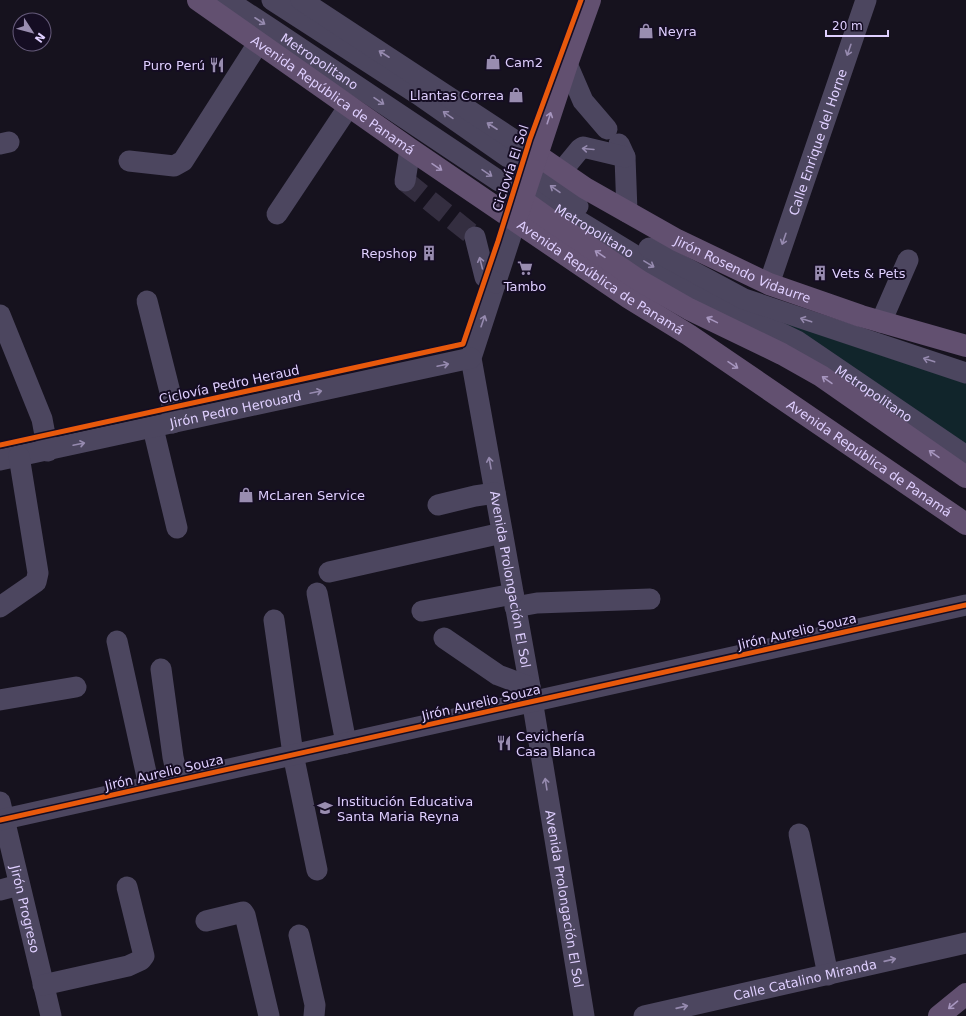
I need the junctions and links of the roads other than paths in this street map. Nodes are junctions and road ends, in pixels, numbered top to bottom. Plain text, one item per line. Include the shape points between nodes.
1 (198, 0) edge
2 (227, 0) edge
3 (272, 0) edge
4 (301, 0) edge
5 (590, 0) edge
6 (866, 0) edge
7 (259, 42) junction
8 (566, 64) junction
9 (349, 106) junction
10 (616, 142) junction
11 (410, 149) junction
12 (129, 161) dead end
13 (561, 172) junction
14 (405, 181) dead end
15 (526, 187) junction
16 (627, 212) junction
17 (277, 214) dead end
18 (509, 240) junction
19 (908, 260) dead end
20 (496, 283) junction
21 (769, 284) junction
22 (147, 301) dead end
23 (0, 315) edge
24 (881, 322) junction
25 (966, 346) edge
26 (471, 358) junction
27 (966, 373) edge
28 (173, 423) junction
29 (153, 428) junction
30 (48, 450) junction
31 (966, 456) edge
32 (10, 458) edge
33 (966, 477) edge
34 (495, 493) junction
35 (438, 505) dead end
36 (966, 524) edge
37 (177, 528) dead end
38 (502, 533) junction
39 (329, 572) dead end
40 (317, 593) dead end
41 (650, 599) dead end
42 (514, 601) junction
43 (0, 607) edge
44 (965, 610) edge
45 (422, 612) dead end
46 (274, 620) dead end
47 (444, 638) dead end
48 (117, 641) dead end
49 (161, 669) dead end
50 (76, 687) dead end
51 (531, 694) junction
52 (0, 700) edge
53 (346, 743) junction
54 (293, 754) junction
55 (178, 780) junction
56 (149, 786) junction
57 (1, 814) edge
58 (799, 834) dead end
59 (317, 870) dead end
60 (127, 886) dead end
61 (10, 888) edge
62 (206, 921) dead end
63 (299, 935) dead end
64 (966, 943) edge
65 (828, 975) junction
66 (43, 985) junction
67 (966, 994) edge
68 (51, 1016) edge
69 (269, 1016) edge
70 (314, 1016) edge
71 (584, 1016) edge
72 (644, 1016) edge
73 (939, 1016) edge

1 - 7 main road, Avenida República de Panamá
2 -> 15 street, Metropolitano via 499,181
15 -> 3 street, Metropolitano via 419,96
15 -> 4 street, Avenida República de Panamá
5 - 8 main road
6 -> 21 street, Calle Enrique del Horne
7 - 9 main road, Avenida República de Panamá
7 - 12 street via 183,161 174,166
8 - 10 street via 583,101
15 -> 8 main road
9 - 11 main road, Avenida República de Panamá
9 - 17 street
10 -> 13 street via 583,147
10 - 16 street
11 - 14 street
11 -> 15 main road, Avenida República de Panamá
13 - 15 main road, Jirón Rosendo Vidaurre
13 - 16 main road, Jirón Rosendo Vidaurre
15 - 18 street, Avenida Prolongación El Sol
27 -> 15 street, Metropolitano via 744,299 659,254 583,209
15 -> 31 street, Metropolitano via 690,289 797,341
33 -> 15 main road, Avenida República de Panamá via 821,376 689,309 640,281 554,223
15 -> 36 main road, Avenida República de Panamá via 629,298 689,335
16 - 21 main road, Jirón Rosendo Vidaurre via 677,240
18 - 20 street, Avenida Prolongación El Sol
20 -> 18 street via 485,277 475,237 487,242
19 - 24 street
26 -> 20 street, Avenida Prolongación El Sol
21 - 24 main road, Jirón Rosendo Vidaurre
22 - 28 street via 171,396
23 - 30 street via 42,420
24 - 25 main road, Jirón Rosendo Vidaurre
28 -> 26 street, Jirón Pedro Herouard
34 -> 26 street, Avenida Prolongación El Sol
28 - 29 street, Jirón Pedro Herouard
30 -> 29 street, Jirón Pedro Herouard
29 - 37 street
30 - 32 street, Jirón Pedro Herouard
32 - 43 street via 38,573 36,582
34 - 35 street
34 - 38 street, Avenida Prolongación El Sol
38 - 39 street
38 - 42 street, Avenida Prolongación El Sol
40 - 53 street
41 - 42 street via 537,603
42 - 45 street
42 - 51 street, Avenida Prolongación El Sol
44 - 51 street, Jirón Aurelio Souza
46 - 54 street
47 - 51 street
48 - 56 street
49 - 55 street
50 - 52 street
51 - 53 street, Jirón Aurelio Souza
71 -> 51 street, Avenida Prolongación El Sol
53 - 54 street, Jirón Aurelio Souza
54 - 55 street, Jirón Aurelio Souza
54 - 59 street
55 - 56 street, Jirón Aurelio Souza
56 - 57 street, Jirón Aurelio Souza
57 - 61 street, Jirón Progreso
58 - 65 street
60 - 66 street via 144,956 141,960 128,966
61 - 66 street, Jirón Progreso
62 - 69 street via 242,912 245,915
63 - 70 street via 315,1005
65 -> 64 street, Calle Catalino Miranda
72 -> 65 street, Calle Catalino Miranda
66 - 68 street, Jirón Progreso
67 -> 73 main road

